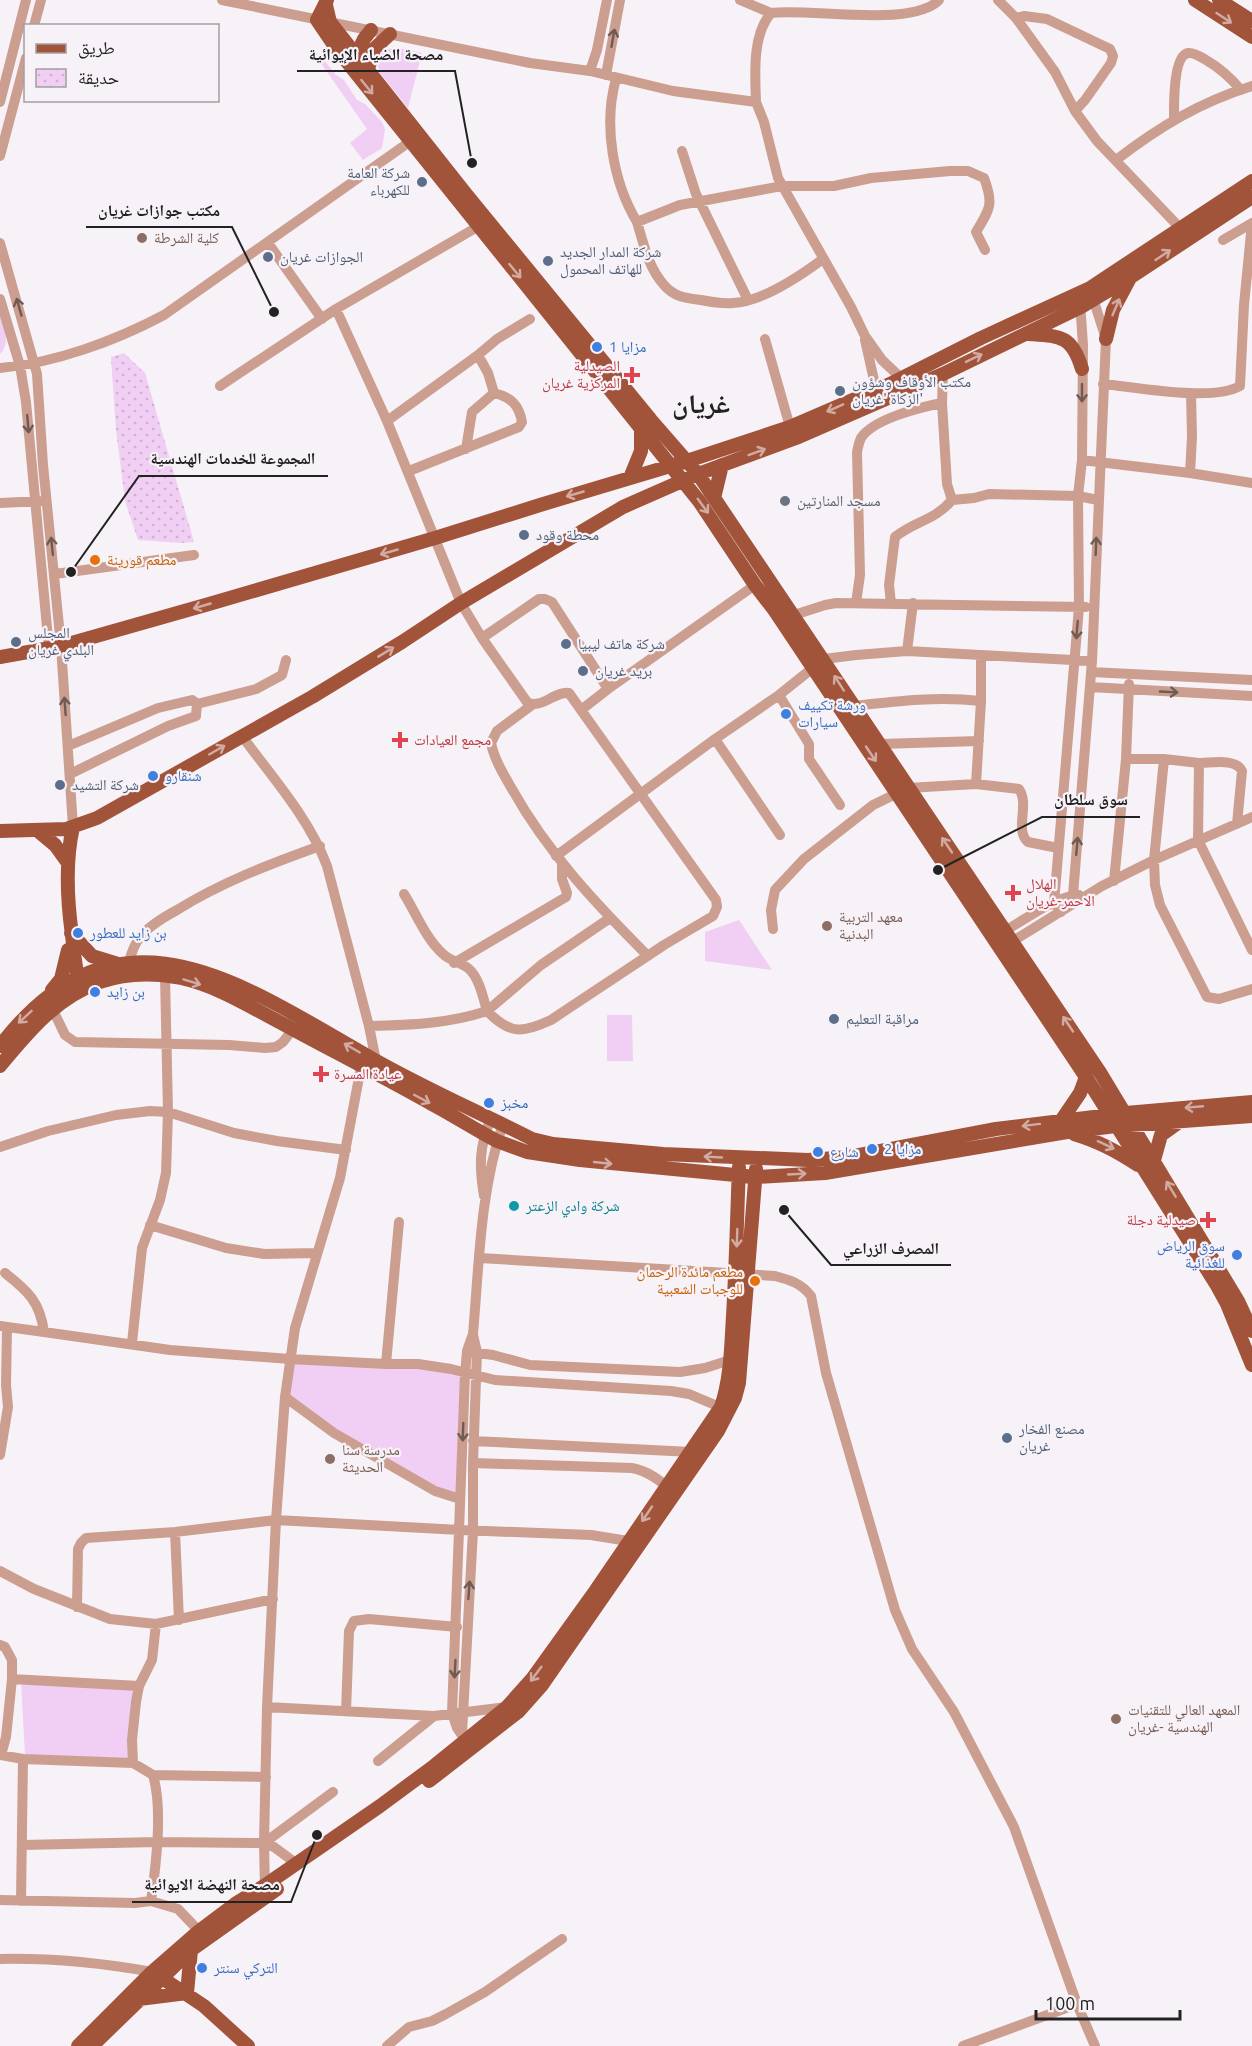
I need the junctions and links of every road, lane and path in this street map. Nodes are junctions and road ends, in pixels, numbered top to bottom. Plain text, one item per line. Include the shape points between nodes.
1 (26, 0) edge
2 (41, 0) edge
3 (222, 0) edge
4 (607, 0) edge
5 (620, 0) edge
6 (740, 0) edge
7 (939, 0) edge
8 (998, 0) edge
9 (1195, 0) edge
10 (1219, 0) edge
11 (326, 3) edge
12 (771, 13) junction
13 (1016, 18) junction
14 (323, 21) junction
15 (1252, 21) edge
16 (35, 24) edge
17 (371, 30) junction
18 (390, 34) junction
19 (1252, 37) edge
20 (353, 61) junction
21 (24, 65) edge
22 (368, 69) junction
23 (590, 71) junction
24 (611, 77) junction
25 (1247, 88) edge
26 (0, 102) edge
27 (756, 102) junction
28 (1075, 111) junction
29 (1174, 119) junction
30 (416, 138) junction
31 (682, 151) dead end
32 (0, 152) edge
33 (1116, 160) junction
34 (1252, 181) edge
35 (782, 186) junction
36 (1252, 196) edge
37 (700, 202) junction
38 (637, 222) junction
39 (1252, 223) edge
40 (479, 226) junction
41 (1181, 229) junction
42 (1223, 240) dead end
43 (0, 243) edge
44 (268, 243) junction
45 (985, 250) dead end
46 (823, 259) junction
47 (1131, 277) junction
48 (1085, 297) junction
49 (0, 299) edge
50 (748, 300) junction
51 (1248, 306) edge
52 (336, 309) junction
53 (322, 319) junction
54 (530, 319) dead end
55 (1026, 333) junction
56 (865, 336) junction
57 (765, 339) dead end
58 (1106, 339) junction
59 (478, 355) junction
60 (35, 363) junction
61 (20, 366) junction
62 (0, 368) edge
63 (1082, 369) junction
64 (943, 374) junction
65 (901, 378) junction
66 (1104, 384) junction
67 (220, 386) dead end
68 (876, 389) junction
69 (494, 393) junction
70 (1191, 393) junction
71 (942, 403) junction
72 (387, 421) junction
73 (790, 427) junction
74 (641, 428) junction
75 (466, 449) junction
76 (1082, 460) junction
77 (687, 461) junction
78 (1100, 462) junction
79 (722, 465) junction
80 (672, 466) junction
81 (409, 471) junction
82 (1190, 473) junction
83 (698, 474) junction
84 (630, 478) junction
85 (682, 481) junction
86 (614, 483) junction
87 (1252, 483) edge
88 (1078, 496) junction
89 (714, 498) junction
90 (47, 500) junction
91 (952, 500) junction
92 (1098, 500) junction
93 (35, 502) junction
94 (0, 503) edge
95 (623, 507) junction
96 (435, 538) junction
97 (194, 555) dead end
98 (55, 574) junction
99 (755, 585) junction
100 (461, 603) junction
101 (856, 603) junction
102 (891, 603) junction
103 (913, 603) junction
104 (1079, 607) junction
105 (1094, 608) junction
106 (784, 610) junction
107 (482, 638) junction
108 (55, 648) junction
109 (907, 651) junction
110 (981, 656) junction
111 (0, 657) edge
112 (824, 659) junction
113 (286, 660) dead end
114 (1075, 660) junction
115 (1092, 667) junction
116 (813, 669) junction
117 (1130, 674) junction
118 (1252, 680) edge
119 (1090, 687) junction
120 (608, 689) junction
121 (1128, 690) junction
122 (779, 695) junction
123 (1252, 696) edge
124 (981, 701) junction
125 (197, 704) junction
126 (532, 705) junction
127 (854, 706) junction
128 (581, 710) junction
129 (242, 736) junction
130 (715, 739) junction
131 (979, 741) junction
132 (880, 744) junction
133 (68, 746) junction
134 (1126, 759) junction
135 (1164, 759) junction
136 (1199, 763) junction
137 (70, 774) junction
138 (976, 784) junction
139 (903, 791) junction
140 (642, 794) junction
141 (840, 804) dead end
142 (1252, 817) edge
143 (1237, 824) junction
144 (73, 827) junction
145 (37, 830) junction
146 (0, 831) edge
147 (780, 835) dead end
148 (1198, 840) junction
149 (320, 846) junction
150 (1058, 848) junction
151 (559, 859) junction
152 (1154, 861) junction
153 (68, 863) junction
154 (1114, 881) junction
155 (404, 894) dead end
156 (1075, 899) junction
157 (1058, 908) junction
158 (610, 918) junction
159 (1247, 925) edge
160 (773, 929) dead end
161 (72, 935) junction
162 (1009, 936) junction
163 (1252, 950) edge
164 (648, 956) junction
165 (123, 963) junction
166 (454, 963) junction
167 (165, 975) junction
168 (85, 982) junction
169 (1252, 989) edge
170 (50, 1003) junction
171 (487, 1011) junction
172 (369, 1026) junction
173 (293, 1029) junction
174 (167, 1045) junction
175 (0, 1046) edge
176 (376, 1061) junction
177 (0, 1066) edge
178 (361, 1067) junction
179 (1086, 1077) junction
180 (1252, 1102) edge
181 (168, 1112) junction
182 (1252, 1116) edge
183 (1129, 1119) junction
184 (1113, 1120) junction
185 (497, 1121) junction
186 (1179, 1122) junction
187 (1064, 1127) junction
188 (484, 1135) junction
189 (497, 1141) junction
190 (0, 1147) edge
191 (346, 1150) junction
192 (914, 1150) junction
193 (739, 1159) junction
194 (756, 1159) junction
195 (1154, 1160) junction
196 (1142, 1167) junction
197 (738, 1176) junction
198 (756, 1177) junction
199 (485, 1205) junction
200 (399, 1222) dead end
201 (150, 1225) junction
202 (317, 1253) junction
203 (480, 1258) junction
204 (5, 1273) dead end
205 (741, 1275) junction
206 (1233, 1302) junction
207 (4, 1327) edge
208 (1252, 1331) edge
209 (45, 1332) junction
210 (132, 1343) junction
211 (472, 1352) junction
212 (290, 1359) junction
213 (730, 1360) junction
214 (386, 1365) junction
215 (1252, 1365) edge
216 (470, 1375) junction
217 (285, 1397) junction
218 (725, 1409) junction
219 (473, 1441) junction
220 (691, 1452) junction
221 (0, 1455) edge
222 (473, 1463) junction
223 (671, 1490) junction
224 (460, 1499) junction
225 (276, 1520) junction
226 (460, 1530) junction
227 (472, 1531) junction
228 (175, 1532) junction
229 (635, 1542) junction
230 (0, 1571) edge
231 (273, 1599) junction
232 (77, 1607) junction
233 (179, 1620) junction
234 (156, 1624) junction
235 (457, 1627) junction
236 (0, 1645) edge
237 (12, 1679) junction
238 (139, 1686) junction
239 (267, 1707) junction
240 (507, 1707) junction
241 (346, 1711) junction
242 (458, 1712) junction
243 (434, 1716) junction
244 (466, 1741) junction
245 (1, 1755) edge
246 (23, 1759) junction
247 (378, 1761) dead end
248 (132, 1763) junction
249 (153, 1775) junction
250 (266, 1777) junction
251 (333, 1791) dead end
252 (157, 1842) junction
253 (264, 1843) junction
254 (22, 1845) junction
255 (297, 1864) junction
256 (266, 1891) junction
257 (0, 1900) edge
258 (21, 1901) junction
259 (151, 1901) junction
260 (199, 1931) junction
261 (562, 1939) dead end
262 (191, 1950) junction
263 (0, 1959) edge
264 (157, 1974) junction
265 (187, 1993) junction
266 (139, 1999) junction
267 (1077, 2004) junction
268 (78, 2046) edge
269 (91, 2046) edge
270 (248, 2046) edge
271 (387, 2046) edge
272 (963, 2046) edge
273 (1095, 2046) edge

1 - 26 street
2 - 16 street
3 - 14 street
4 - 23 street
24 -> 5 street
6 - 12 street
7 - 12 street via 925,9 895,14
8 - 13 street
9 -> 19 main road
10 - 15 main road
11 - 14 main road
12 - 27 street via 760,35
13 - 28 street via 1055,72
13 - 28 street via 1047,19 1110,49 1111,63
14 - 17 street
14 - 20 main road
17 - 18 street
17 - 20 main road
18 - 22 main road via 374,49
18 - 23 street via 530,63
20 - 22 main road
20 -> 30 main road
21 - 32 street
22 - 30 main road
23 - 24 street
24 - 27 street via 696,95
24 - 38 street via 611,140 621,184
25 - 29 street via 1220,96
25 - 29 street via 1222,69 1189,53 1177,71
27 - 35 street
28 - 33 street
29 - 33 street
30 - 40 main road
30 - 44 street
30 - 77 main road
31 - 37 street
33 - 41 street
34 - 41 main road
35 - 37 street
35 - 45 street via 834,186 880,177 968,171 984,178 989,190 990,209 976,232
35 - 46 street
47 -> 36 main road
37 - 38 street via 680,205
37 - 50 street
38 - 50 street via 648,261 672,293 726,303
39 - 42 street
39 - 51 street
40 - 52 street
40 -> 74 main road
41 - 48 main road via 1143,252
60 -> 43 street
44 - 53 street
44 - 60 street via 150,323
46 - 50 street via 773,290
46 - 56 street
47 - 48 main road
58 -> 47 main road via 1113,310
48 - 55 main road
48 - 58 street
48 - 63 street
48 - 65 main road
49 - 61 street
51 - 70 street via 1240,386 1230,392
52 - 53 street
52 - 72 street
53 - 67 street
54 - 59 street
55 - 63 main road via 1072,344
64 -> 55 main road
56 - 65 street
56 - 68 street
57 - 73 street
58 - 66 street
59 - 69 street
59 - 72 street
60 - 61 street
60 - 90 street
61 - 62 street
61 -> 93 street
63 -> 76 street
64 - 71 street
79 -> 64 main road via 796,438
65 - 68 main road
66 - 70 street
66 - 78 street
68 -> 73 main road
69 - 75 street via 472,412
69 - 75 street via 514,402 522,422 519,427
70 - 82 street
71 - 91 street via 947,484
71 - 101 street via 906,411 869,430 860,439 860,575
72 - 81 street
73 - 77 main road
74 - 80 main road
74 - 84 main road via 641,451
75 - 81 street
76 - 78 street
76 - 88 street
77 - 80 main road
77 - 83 main road
78 - 82 street
78 - 92 street
79 - 83 main road
79 - 89 main road
80 - 84 main road
80 - 85 main road
81 - 96 street
82 - 87 street
83 - 85 main road
83 - 89 main road
84 - 86 main road
85 - 95 main road
85 -> 99 main road via 718,527
86 - 95 main road
86 -> 96 main road
88 - 91 street via 989,494
88 - 92 street
88 - 104 street
89 - 106 main road
90 - 93 street
98 -> 90 street
91 - 102 street via 933,517 895,537 889,585
105 -> 92 street
93 - 94 street
93 - 108 street
95 - 100 main road
96 - 100 street
96 -> 108 main road
97 - 98 street
98 - 108 street
99 - 106 main road
99 - 120 street
100 - 107 street
129 -> 100 main road via 322,691
101 - 102 street
101 - 106 street
102 - 103 street
103 - 104 street
103 - 109 street
104 - 105 street
104 -> 114 street
105 - 115 street
106 - 112 main road
106 - 116 main road
107 - 120 street via 539,599 545,599 552,602
107 - 126 street
108 - 111 main road
133 -> 108 street
109 - 110 street
109 - 112 street
110 - 114 street
110 - 124 street
112 - 116 street
127 -> 112 main road
113 - 125 street via 282,675 256,689
114 - 115 street
114 - 150 street
115 - 117 street
115 - 119 street
116 - 122 street
116 -> 139 main road
117 - 118 street
117 - 121 street
119 - 121 street
156 -> 119 street
120 - 128 street
121 -> 123 street
121 - 134 street
122 - 130 street
122 - 141 street via 809,744 809,759
124 - 127 street via 921,699
124 - 131 street
125 - 133 street via 192,700 158,708
125 - 137 street via 196,716
126 - 128 street via 563,692 569,693
126 - 151 street via 497,731 491,743 526,814
127 - 132 main road
128 - 140 street
144 -> 129 main road via 126,802
129 - 149 street
130 - 140 street
130 - 147 street
131 - 132 street
131 - 138 street
132 - 139 main road
133 - 137 street
134 - 135 street
134 - 154 street
135 - 136 street
135 - 152 street
136 - 143 street via 1239,766 1242,771
136 - 148 street
137 - 144 street
138 - 139 street
138 - 150 street via 1019,789 1024,796 1024,839
139 - 160 street via 849,822 804,859 775,890
162 -> 139 main road
139 - 179 main road
140 - 151 street
140 - 164 street via 717,900 713,916
142 - 143 street
143 - 148 street
144 - 145 main road
144 - 153 main road
145 - 146 main road
145 - 153 main road
148 - 152 street
148 - 159 street
149 - 165 street via 238,876 200,895 140,937
149 - 172 street
150 - 157 street
151 - 158 street
151 - 166 street via 566,897
152 - 154 street
152 - 169 street via 1160,905 1202,991 1213,999
153 - 161 main road
154 - 156 street
155 - 166 street via 434,943
156 - 157 street
157 - 162 street
158 - 164 street
158 - 171 street via 541,965
159 - 163 street
161 - 165 main road via 92,956
161 - 168 main road via 73,960
161 - 170 main road via 61,979
183 -> 162 main road
164 - 171 street via 533,1028 513,1030
165 - 168 main road
176 -> 165 main road via 283,1008 201,971 175,964
166 - 171 street via 467,968 478,982
167 - 168 main road
167 -> 173 main road via 201,984
167 - 174 street
168 - 170 main road
170 - 174 street via 65,1035 75,1042
170 -> 175 main road via 15,1027
170 - 177 main road
171 - 172 street via 462,1019
172 - 176 street
173 - 174 street via 276,1047
173 - 178 main road
174 - 181 street
176 - 185 main road
178 -> 188 main road
178 - 191 street
179 - 184 main road
179 - 187 main road
180 -> 183 main road
181 - 190 street via 116,1115
181 - 191 street via 234,1133
181 - 201 street via 166,1173
182 - 186 main road
183 - 184 main road
183 - 186 main road
183 - 195 main road
184 - 187 main road
184 - 196 main road
185 - 188 street
185 - 189 street
193 -> 185 main road via 554,1144 532,1139
186 - 195 main road via 1161,1135
187 - 192 main road
187 -> 196 main road via 1117,1150
188 - 189 main road
188 - 199 street via 480,1174
189 -> 197 main road via 527,1152 580,1160
189 - 199 street
191 - 202 street
192 - 194 main road via 808,1160
198 -> 192 main road via 825,1173
193 - 194 main road
193 - 197 main road
194 - 198 main road
206 -> 195 main road
196 - 206 main road
197 - 198 main road
197 -> 205 main road
198 - 205 main road
199 - 203 street
200 - 214 street
201 - 202 street via 226,1248 264,1254
201 - 210 street via 142,1248
202 - 212 street
203 - 205 street
203 - 211 street
204 - 209 street via 33,1299
205 - 213 main road
205 - 218 main road via 739,1383
205 - 267 street via 791,1280 811,1296 826,1373 895,1610 912,1649 954,1712 1014,1827
206 - 208 main road
206 - 215 main road
207 - 209 street
207 - 221 street via 8,1407
209 - 210 street
210 - 212 street via 170,1350
211 - 213 street via 530,1365 680,1372
211 - 216 street
212 - 214 street
212 - 217 street
213 - 218 main road
214 - 216 street via 434,1366
216 - 218 street via 517,1382 671,1391
216 - 219 street
216 -> 224 street
217 - 224 street via 334,1433 435,1491
217 - 225 street
218 - 220 main road
218 - 223 main road
219 - 220 street
219 - 222 street
220 - 223 main road
222 - 223 street via 632,1468 642,1470
222 - 227 street
223 - 229 main road
224 - 226 street
225 - 226 street
225 - 228 street
225 - 231 street
226 - 227 street
226 - 235 street
227 - 229 street via 591,1534
242 -> 227 street
228 - 232 street via 86,1538 78,1550
228 - 233 street
229 -> 240 main road
229 - 244 main road via 542,1685 518,1712
230 - 232 street
231 - 233 street
231 - 239 street
232 - 234 street via 110,1619
233 - 234 street
234 - 238 street via 152,1660
235 - 241 street via 354,1621 349,1631
235 -> 242 street
236 - 237 street via 12,1660
237 - 238 street
237 - 245 street
238 - 248 street
239 - 241 street
239 - 250 street
240 - 242 street
240 - 244 main road
241 - 243 street
242 - 243 street
242 - 244 street via 457,1728
243 - 247 street
244 - 255 main road
244 - 256 main road via 342,1844
245 - 246 street
246 - 248 street
246 - 254 street
248 - 249 street
249 - 250 street
249 - 252 street via 157,1788
250 - 253 street
251 - 253 street
252 - 253 street
252 - 254 street
252 - 259 street
253 - 255 street
253 - 256 street
254 - 258 street
255 - 256 main road
256 - 260 main road via 235,1904
256 - 262 main road
257 - 258 street
258 - 259 street
259 - 260 street via 178,1909
260 - 264 main road
261 - 271 street via 485,1992 432,2021 409,2027
262 - 264 main road
262 - 265 main road
263 - 264 street via 86,1962
264 - 265 main road
264 - 266 main road
264 - 268 main road
265 - 266 main road
265 - 270 main road
266 - 269 main road
267 - 272 street
267 - 273 street

